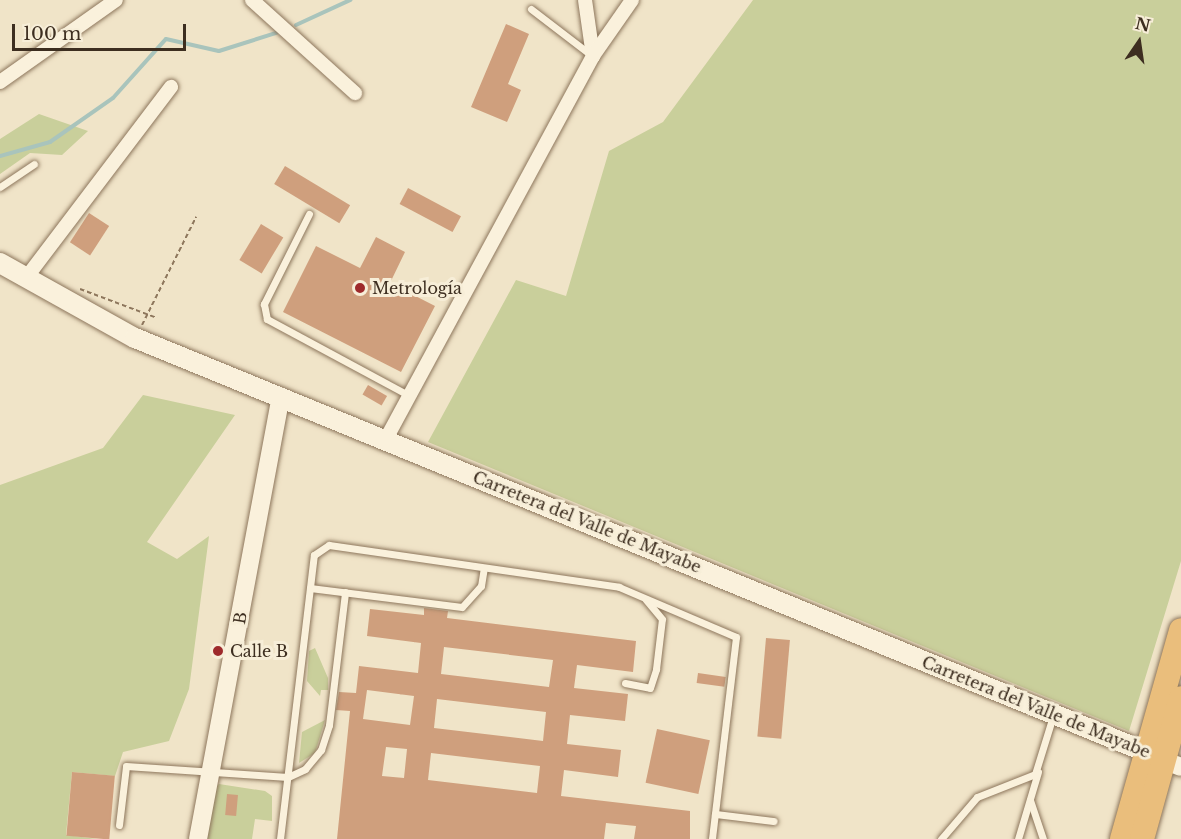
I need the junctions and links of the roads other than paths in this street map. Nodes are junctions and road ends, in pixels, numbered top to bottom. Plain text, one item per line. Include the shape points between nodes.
1 (116, 0) edge
2 (252, 0) edge
3 (585, 0) edge
4 (632, 0) edge
5 (531, 9) dead end
6 (593, 56) junction
7 (0, 82) edge
8 (171, 87) dead end
9 (355, 93) dead end
10 (34, 164) dead end
11 (0, 187) edge
12 (309, 214) dead end
13 (0, 262) edge
14 (26, 278) junction
15 (410, 396) junction
16 (280, 397) junction
17 (386, 439) junction
18 (484, 568) junction
19 (310, 588) junction
20 (345, 592) junction
21 (644, 598) junction
22 (1181, 630) edge
23 (625, 683) dead end
24 (1181, 698) edge
25 (1054, 714) junction
26 (1163, 760) edge
27 (213, 770) junction
28 (1039, 770) junction
29 (288, 777) junction
30 (1030, 800) junction
31 (715, 814) junction
32 (774, 821) dead end
33 (119, 825) dead end
34 (198, 839) edge
35 (280, 839) edge
36 (712, 839) edge
37 (941, 839) edge
38 (1018, 839) edge
39 (1043, 839) edge
40 (1122, 839) edge
41 (1142, 839) edge

1 - 7 street
2 - 9 street
3 - 6 street
4 - 6 street
5 - 6 lane
6 - 15 street
8 - 14 street
10 - 11 lane
12 - 15 lane via 264,304 267,319
13 - 14 main road, Carretera del Valle de Mayabe
14 - 16 main road, Carretera del Valle de Mayabe via 135,338
15 - 17 street
16 - 17 main road, Carretera del Valle de Mayabe
16 - 27 street, B
17 - 25 main road, Carretera del Valle de Mayabe
18 - 19 lane via 329,545 314,555
18 - 20 lane via 481,586 462,607
18 - 21 lane via 619,588
19 - 20 lane
19 - 29 lane
20 - 29 lane via 329,725 321,750 305,770
21 - 23 lane via 662,619 656,669 650,688
21 - 31 lane via 736,637
22 - 26 highway
24 - 26 highway
25 - 26 main road, Carretera del Valle de Mayabe
25 - 28 lane
26 - 40 highway
26 - 41 highway
27 - 29 lane
27 - 33 lane via 126,766
27 - 34 street, B
28 - 30 lane
28 - 37 lane via 976,797
29 - 35 lane
30 - 38 lane
30 - 39 lane
31 - 32 lane
31 - 36 lane

